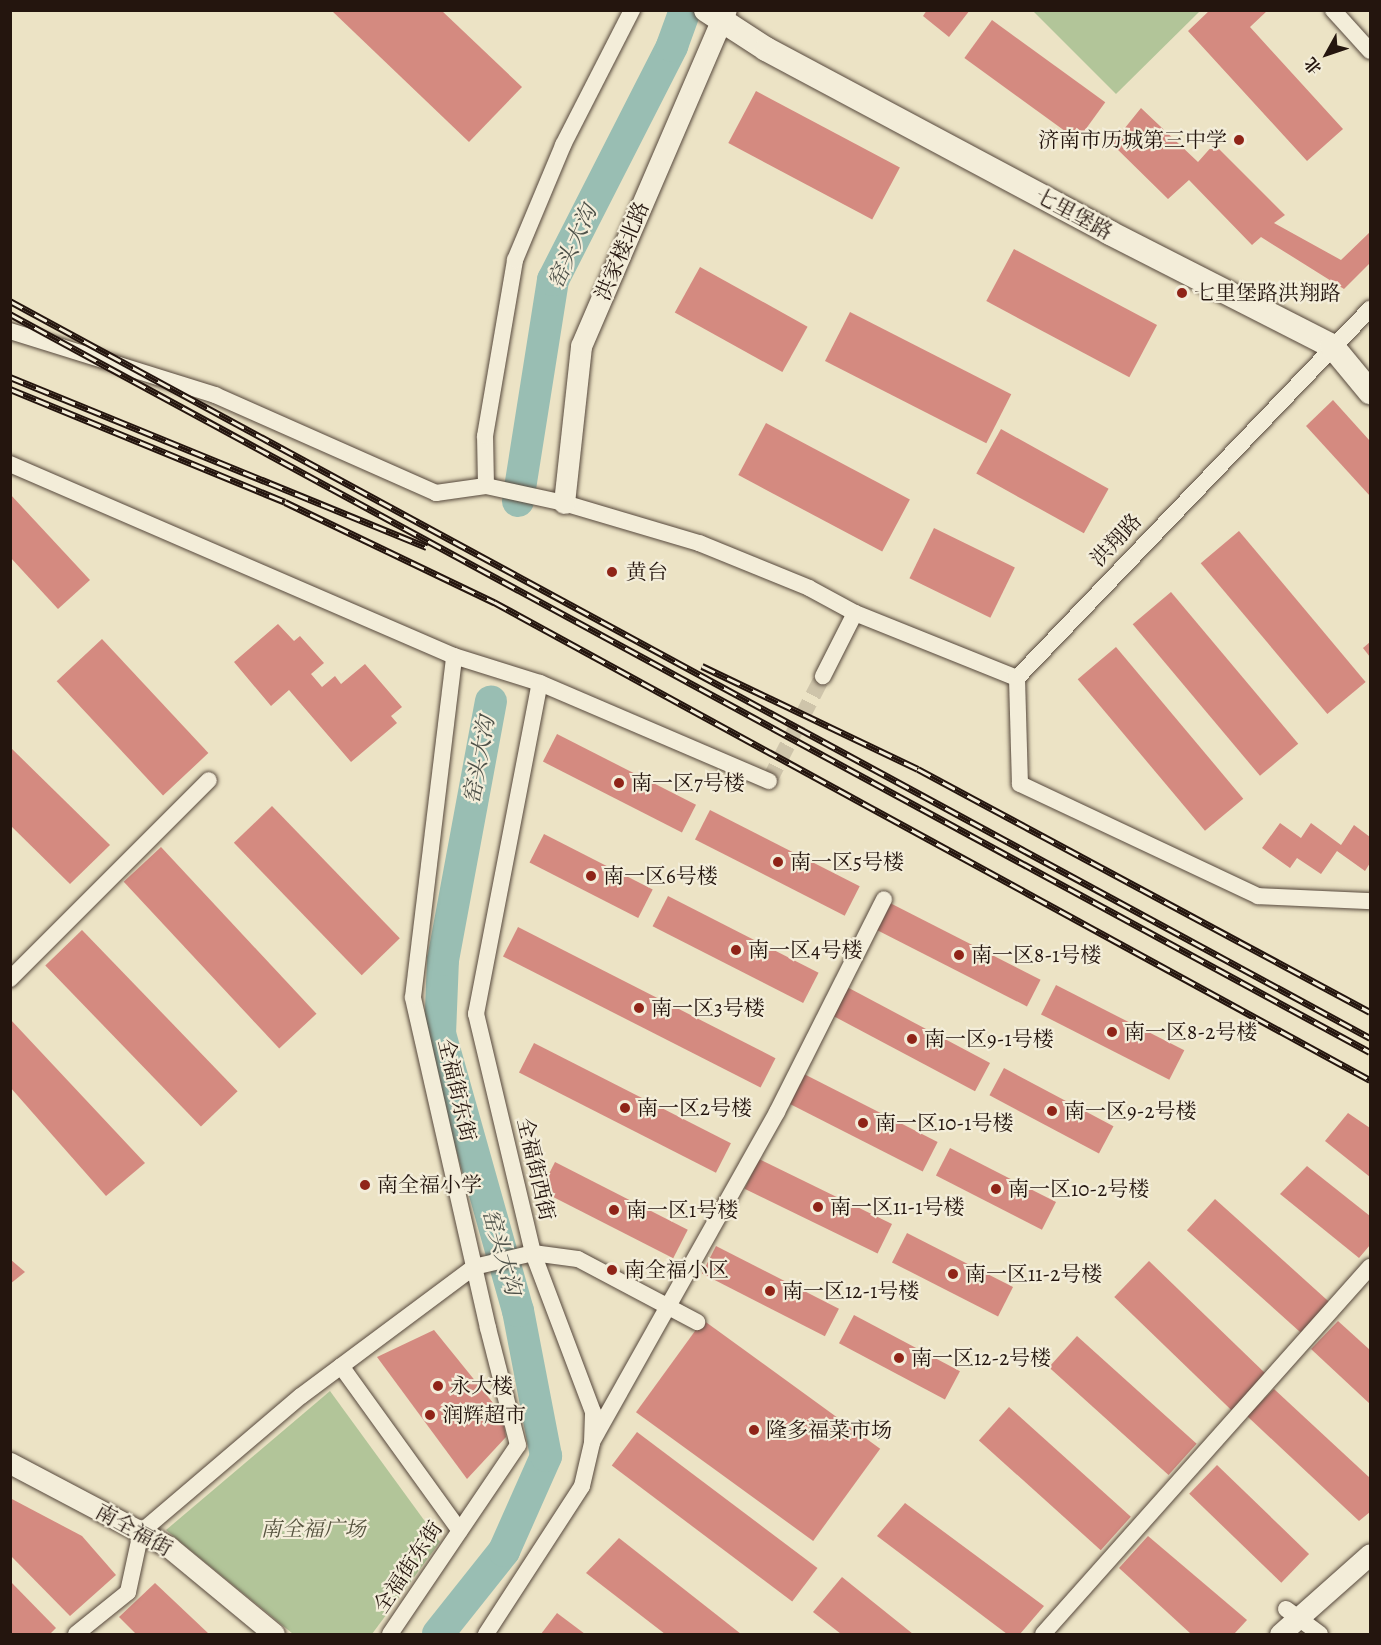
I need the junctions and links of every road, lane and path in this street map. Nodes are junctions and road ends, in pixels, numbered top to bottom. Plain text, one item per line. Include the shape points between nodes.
1 (632, 10) edge
2 (1333, 10) edge
3 (722, 14) edge
4 (1371, 51) edge
5 (1371, 309) edge
6 (10, 330) edge
7 (1332, 346) junction
8 (1371, 392) edge
9 (10, 464) edge
10 (486, 486) junction
11 (564, 503) junction
12 (855, 613) junction
13 (454, 656) junction
14 (823, 676) tunnel mouth
15 (1017, 678) junction
16 (540, 683) junction
17 (209, 780) dead end
18 (769, 781) dead end
19 (884, 899) dead end
20 (1371, 901) edge
21 (10, 979) edge
22 (533, 1253) junction
23 (474, 1267) junction
24 (1371, 1267) edge
25 (666, 1309) junction
26 (697, 1322) dead end
27 (341, 1366) junction
28 (592, 1443) junction
29 (10, 1463) edge
30 (460, 1531) junction
31 (141, 1532) junction
32 (1371, 1554) edge
33 (1292, 1613) junction
34 (76, 1635) edge
35 (274, 1635) edge
36 (390, 1635) edge
37 (486, 1635) edge
38 (1043, 1635) edge
39 (1280, 1635) edge
40 (1320, 1635) edge

1 - 10 street via 563,145 515,260 485,436
2 - 4 street
3 - 7 main road, 七里堡路 via 766,49 1192,277
3 - 11 street, 洪家楼北路 via 581,346
5 - 7 street, 洪翔路
6 - 10 street via 214,394 436,493
7 - 8 main road, 七里堡路
7 - 15 street, 洪翔路
9 - 13 street
10 - 11 street
11 - 12 street via 699,543 808,588
12 - 14 street
12 - 15 street
13 - 16 street
13 - 23 street, 全福街东街 via 413,997
15 - 20 street via 1020,783 1258,896
16 - 18 street
16 - 22 street, 全福街西街 via 476,1014
17 - 21 street
19 - 25 street via 777,1112
22 - 23 street
22 - 25 street via 578,1259
22 - 28 street, 全福街西街 via 593,1412
23 - 27 street
23 - 30 street, 全福街东街 via 518,1445
24 - 38 street
25 - 26 street
25 - 28 street
27 - 30 street
27 - 31 street
28 - 37 street, 全福街西街 via 582,1486
29 - 31 street, 南全福街
30 - 36 street, 全福街东街
31 - 34 street via 128,1592
31 - 35 street, 南全福街 via 169,1546
32 - 33 street
33 - 39 street
33 - 40 street

